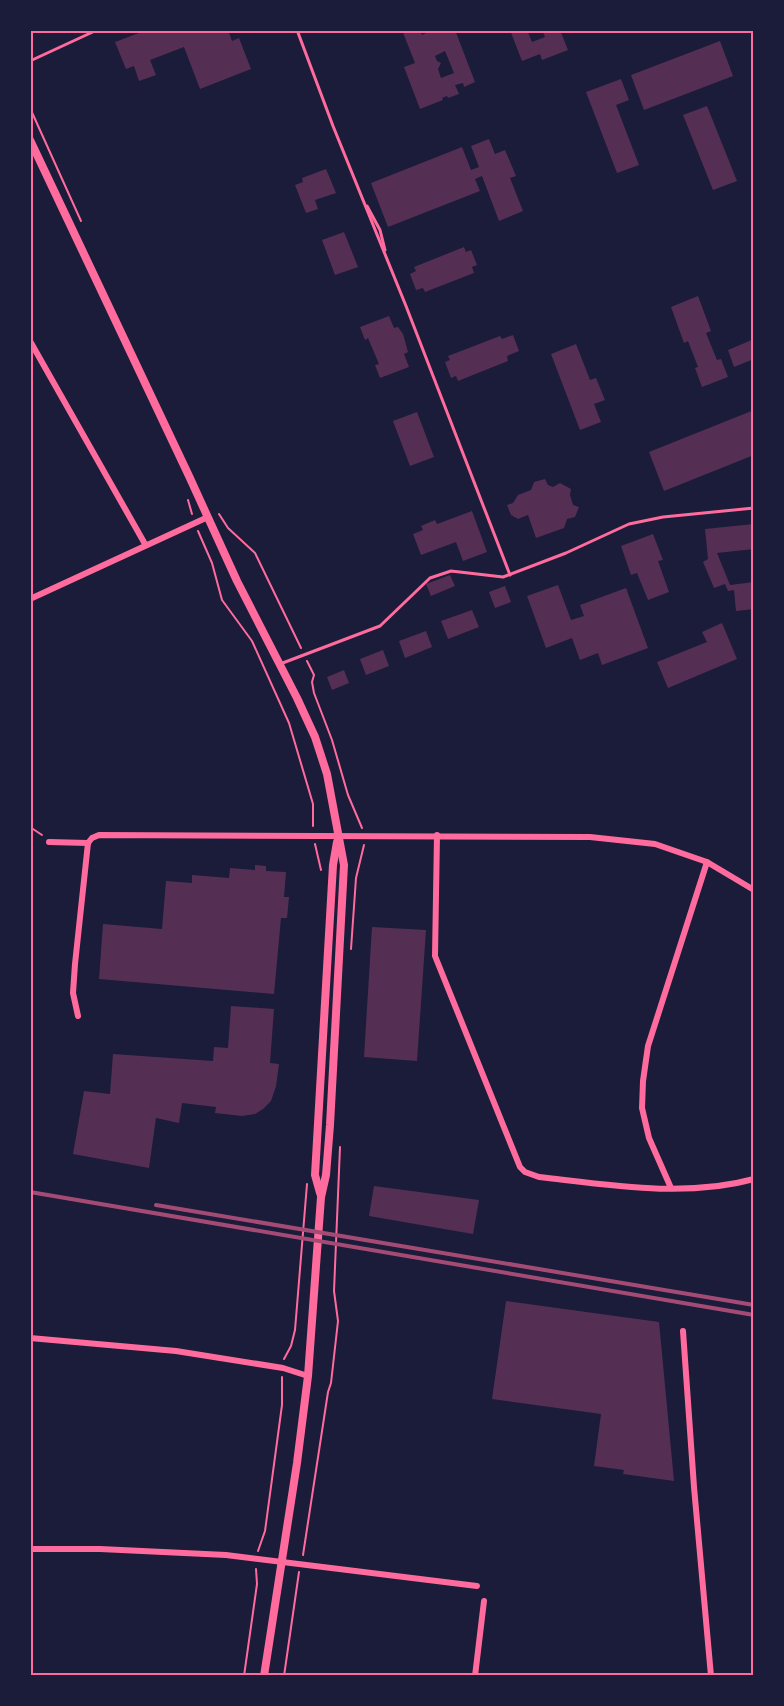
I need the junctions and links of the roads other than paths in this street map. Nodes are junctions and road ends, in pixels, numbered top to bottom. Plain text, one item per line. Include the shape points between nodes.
1 (97, 30) edge
2 (297, 30) edge
3 (30, 61) edge
4 (30, 140) edge
5 (30, 341) edge
6 (754, 508) edge
7 (208, 517) junction
8 (145, 544) junction
9 (510, 575) junction
10 (30, 598) edge
11 (279, 665) junction
12 (338, 835) junction
13 (437, 836) junction
14 (49, 842) road end
15 (88, 843) junction
16 (707, 862) junction
17 (754, 890) edge
18 (78, 1016) dead end
19 (754, 1179) edge
20 (671, 1188) junction
21 (683, 1331) dead end
22 (30, 1338) edge
23 (308, 1376) junction
24 (30, 1549) edge
25 (282, 1560) junction
26 (477, 1586) dead end
27 (484, 1601) dead end
28 (264, 1676) edge
29 (475, 1676) edge
30 (711, 1676) edge

1 - 3 lane
2 - 9 lane
4 - 7 main road
5 - 8 street
6 - 9 lane via 629,524
7 - 8 street
7 - 11 main road
8 - 10 street
9 - 11 lane via 457,570 430,578 380,626
11 - 12 main road via 315,737 327,774
12 - 13 street
12 - 15 street via 105,835
12 - 23 main road via 344,865 326,1175 321,1197
13 - 16 street via 590,837 655,844
13 - 20 street via 435,956 520,1167 531,1175 638,1189
14 - 15 street
15 - 18 street via 73,993
16 - 17 street
16 - 20 street via 648,1046 643,1081 642,1108 649,1138
19 - 20 street via 729,1186
21 - 30 street
22 - 23 street via 167,1350 283,1368
23 - 25 main road
24 - 25 street via 111,1549
25 - 26 street
25 - 28 main road
27 - 29 street

